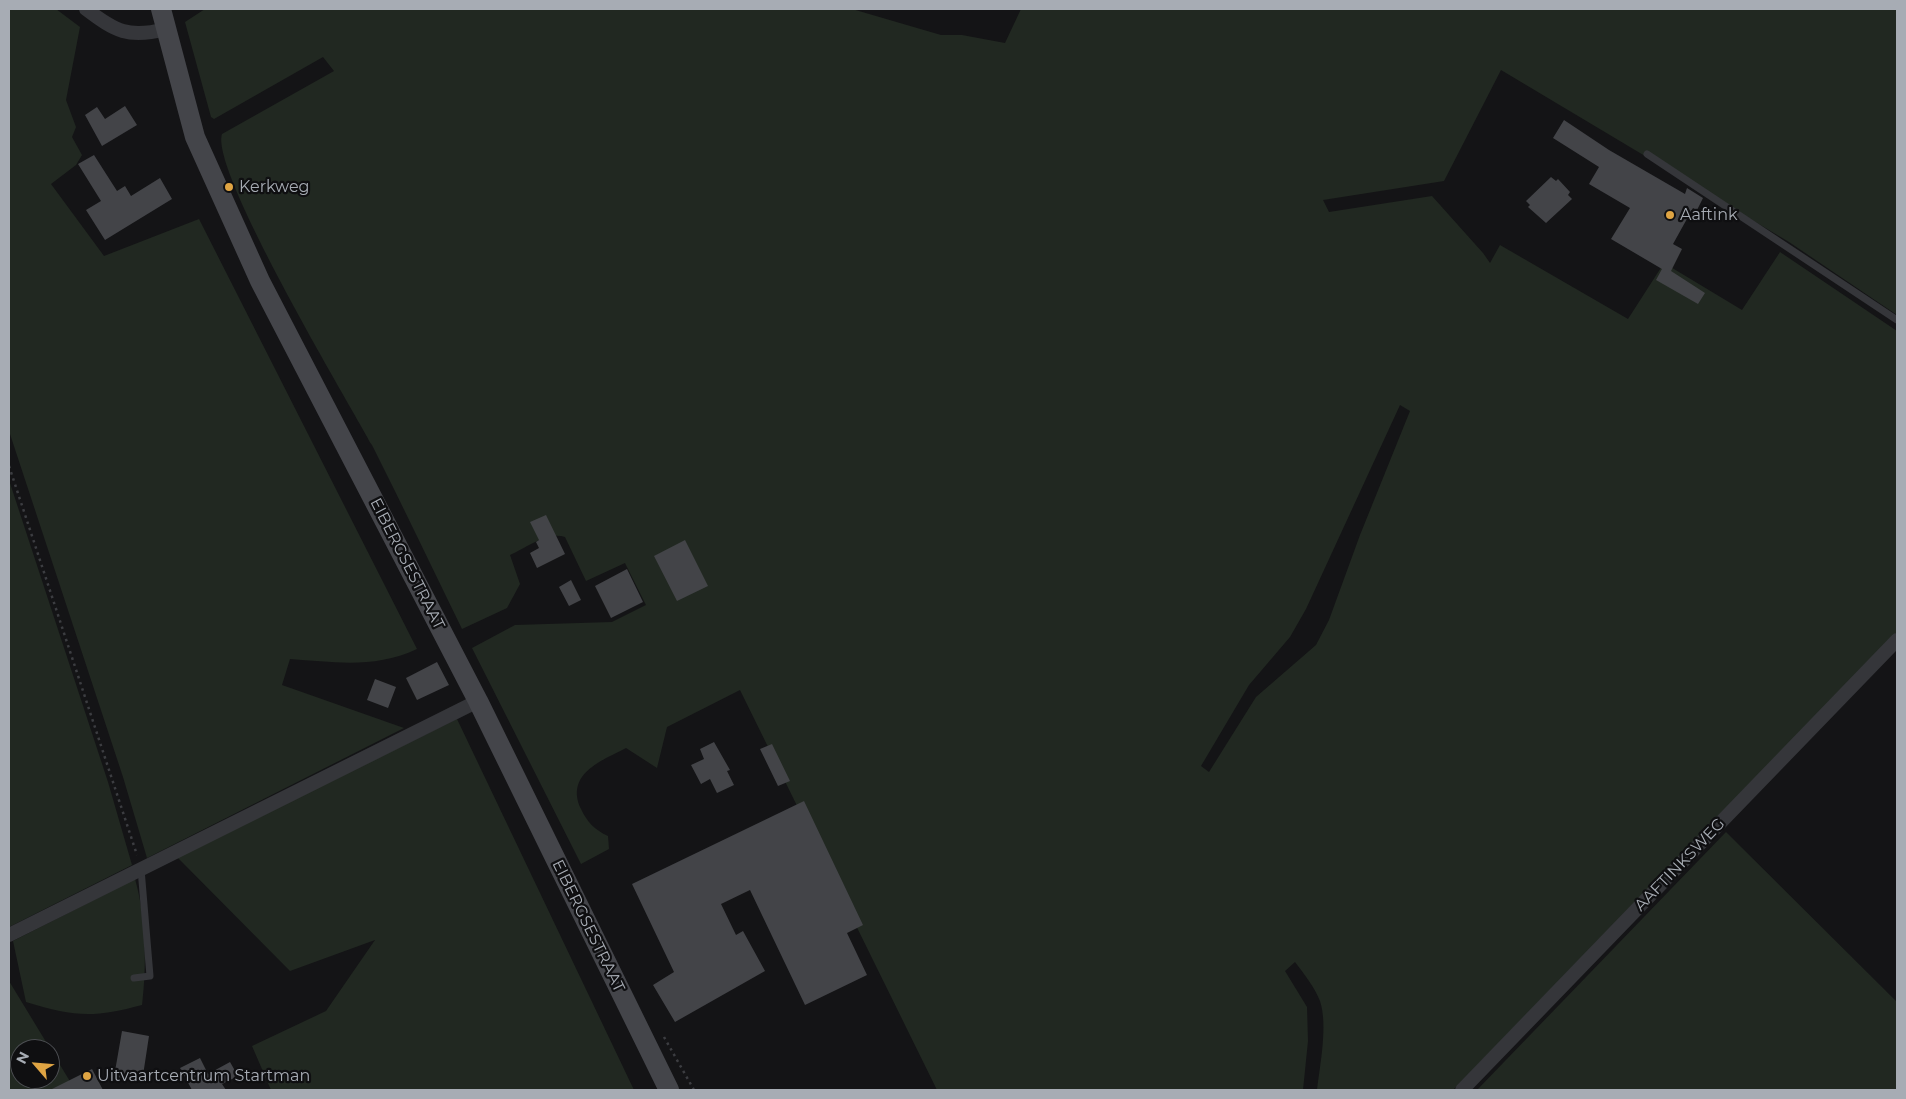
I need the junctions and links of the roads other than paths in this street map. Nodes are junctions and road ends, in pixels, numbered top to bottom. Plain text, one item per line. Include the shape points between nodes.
1 (86, 9) edge
2 (161, 9) edge
3 (165, 30) junction
4 (1647, 154) dead end
5 (1897, 320) edge
6 (1897, 640) edge
7 (478, 701) junction
8 (141, 868) junction
9 (9, 935) edge
10 (134, 978) dead end
11 (669, 1090) edge
12 (1462, 1090) edge

1 - 3 street via 123,32 136,35
2 - 3 main road, EIBERGSESTRAAT
3 - 7 main road, EIBERGSESTRAAT via 195,137 260,281
4 - 5 lane
6 - 12 street, AAFTINKSWEG
7 - 8 street
7 - 11 main road, EIBERGSESTRAAT
8 - 9 street
8 - 10 lane via 150,976

